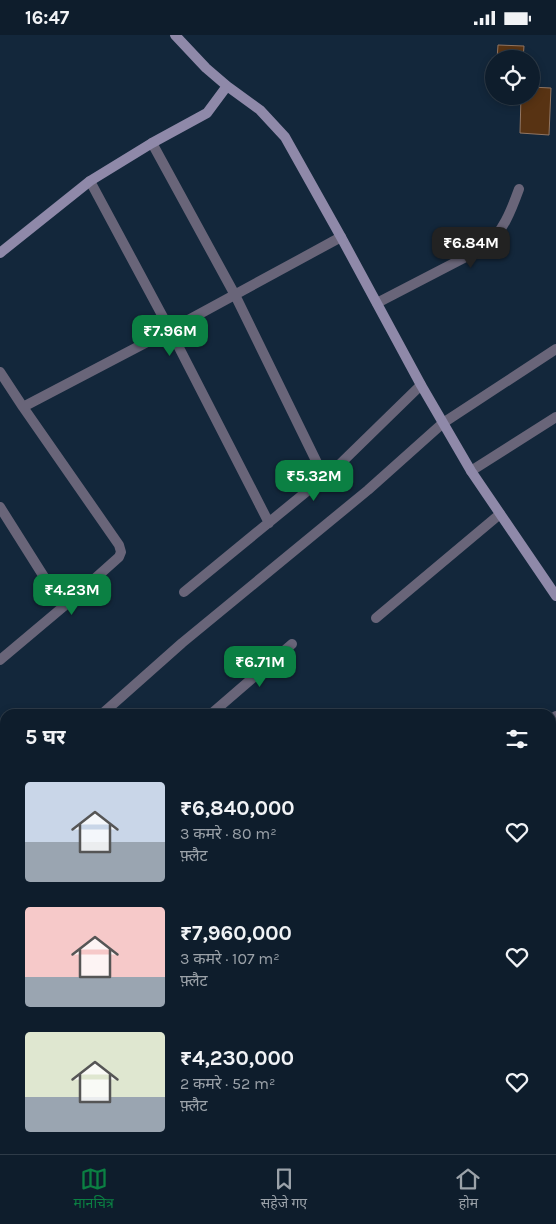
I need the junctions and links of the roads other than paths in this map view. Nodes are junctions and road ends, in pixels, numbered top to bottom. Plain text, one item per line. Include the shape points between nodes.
1 (175, 35) edge
2 (227, 86) junction
3 (152, 143) junction
4 (90, 181) junction
5 (519, 189) dead end
6 (341, 237) junction
7 (0, 253) edge
8 (235, 295) junction
9 (377, 303) junction
10 (170, 330) junction
11 (556, 349) edge
12 (0, 372) edge
13 (421, 385) junction
14 (23, 407) junction
15 (556, 417) edge
16 (443, 423) junction
17 (471, 471) junction
18 (324, 477) junction
19 (0, 507) edge
20 (500, 514) junction
21 (269, 523) junction
22 (184, 592) dead end
23 (556, 596) edge
24 (63, 607) junction
25 (376, 618) dead end
26 (292, 644) dead end
27 (0, 661) edge
28 (108, 709) edge
29 (217, 709) edge

1 - 2 street
2 - 3 street via 207,113
2 - 6 street via 260,110 284,137
3 - 4 street
3 - 8 street
4 - 7 street
4 - 10 street
5 - 9 street via 501,230 485,247
6 - 8 street
6 - 9 street
8 - 10 street
8 - 18 street
9 - 13 street
10 - 14 street
10 - 21 street
11 - 16 street
12 - 14 street
13 - 16 street
13 - 18 street
14 - 24 street via 121,549 119,557
15 - 17 street
16 - 17 street
16 - 28 street via 368,491 182,643
17 - 20 street
18 - 21 street
19 - 24 street
20 - 23 street
20 - 25 street
21 - 22 street
24 - 27 street
26 - 29 street

